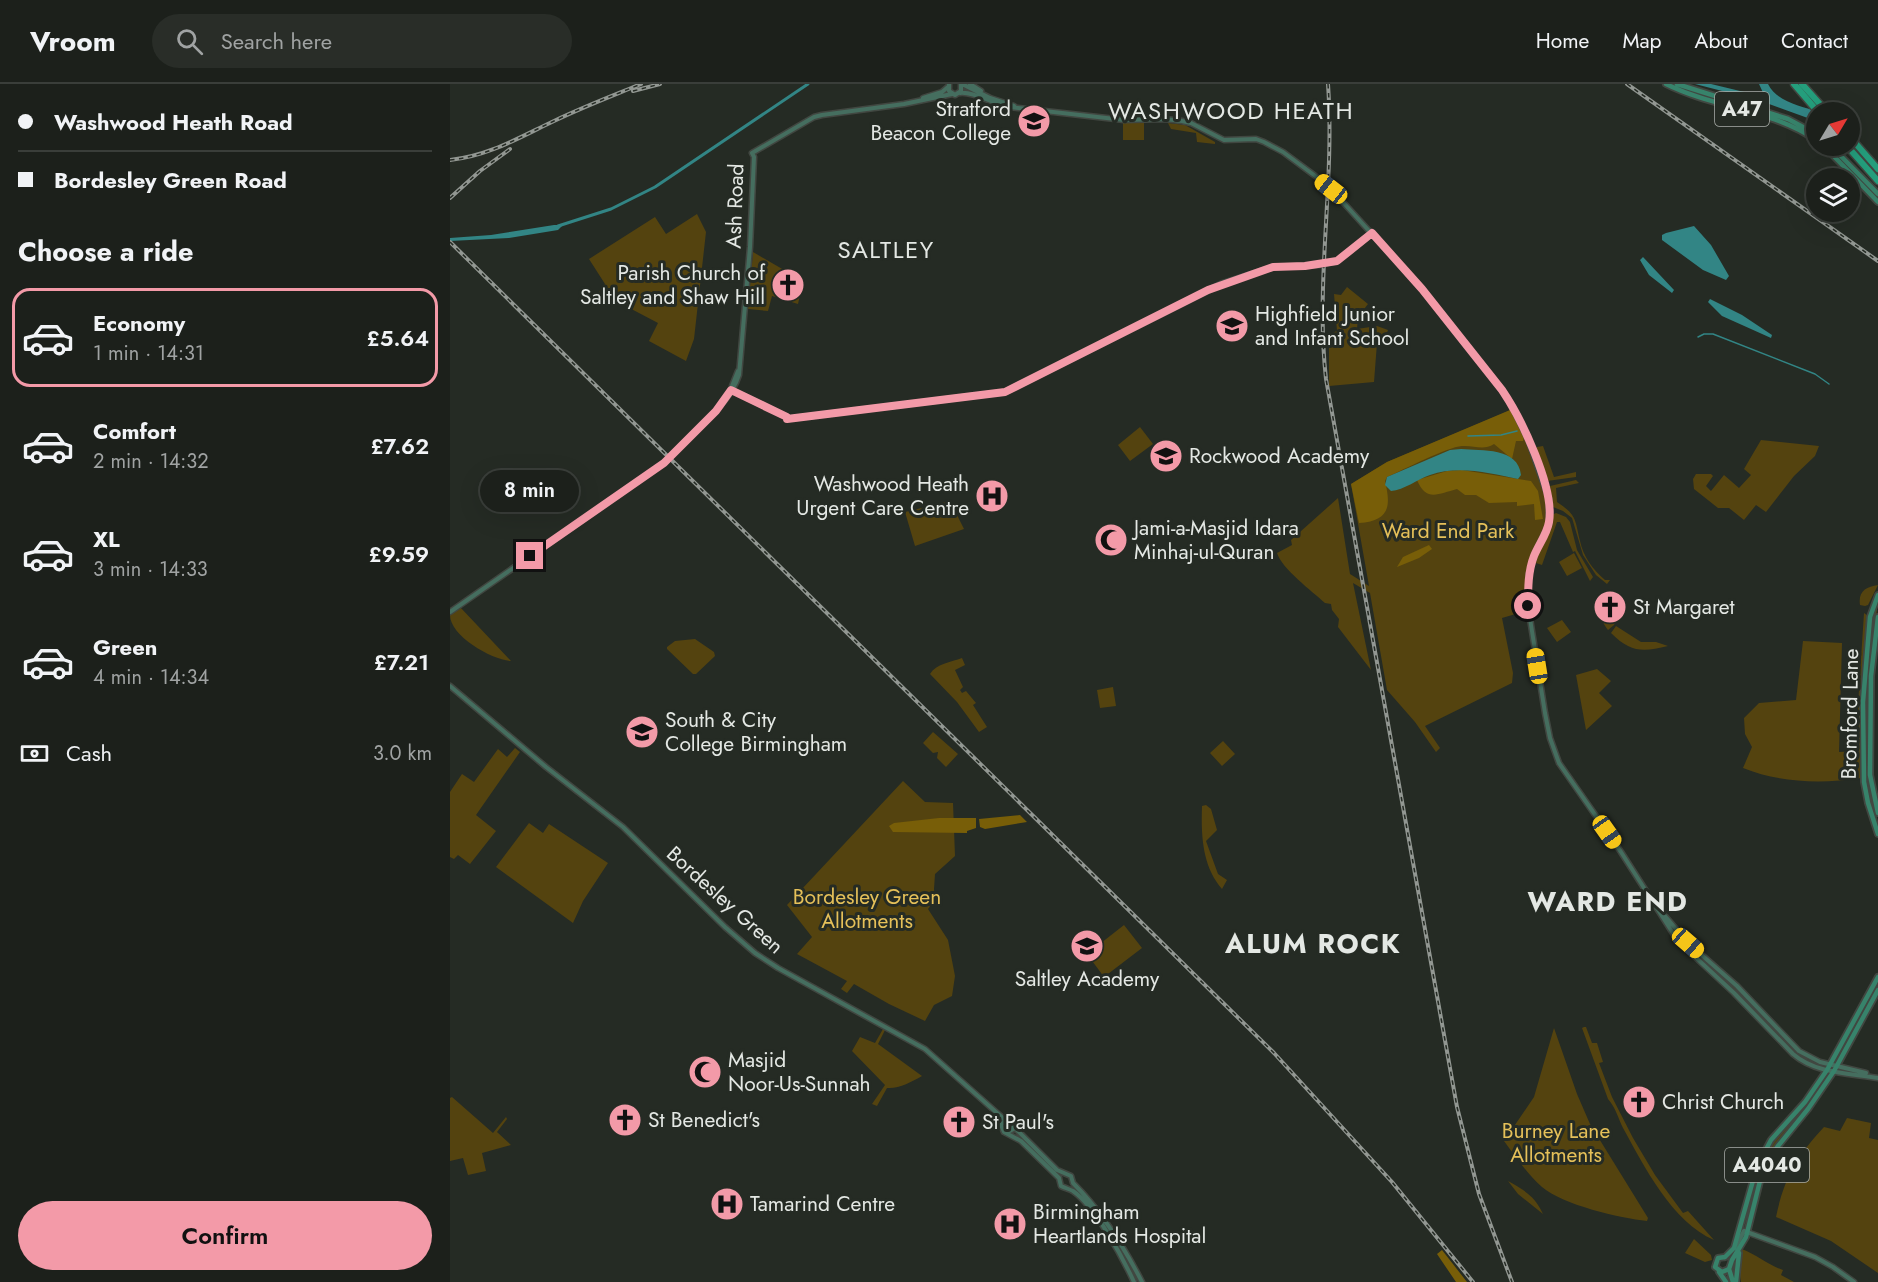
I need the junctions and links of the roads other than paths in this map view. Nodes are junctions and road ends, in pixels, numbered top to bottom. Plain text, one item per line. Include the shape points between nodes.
1 (961, 84) edge
2 (970, 84) edge
3 (1665, 84) edge
4 (1677, 84) edge
5 (1794, 84) edge
6 (1802, 84) edge
7 (948, 86) edge
8 (960, 93) junction
9 (952, 94) junction
10 (914, 101) junction
11 (1809, 102) edge
12 (1818, 102) edge
13 (1009, 104) junction
14 (1021, 108) junction
15 (1806, 129) edge
16 (1806, 134) edge
17 (1860, 148) edge
18 (1836, 156) edge
19 (1841, 156) edge
20 (1855, 156) edge
21 (1878, 169) edge
22 (1878, 181) edge
23 (1878, 194) edge
24 (1878, 202) edge
25 (1372, 233) junction
26 (731, 390) junction
27 (1878, 595) edge
28 (450, 612) edge
29 (1878, 617) edge
30 (450, 686) edge
31 (1864, 693) junction
32 (1871, 693) junction
33 (1878, 813) edge
34 (1878, 834) edge
35 (1654, 904) junction
36 (1698, 952) junction
37 (1694, 957) junction
38 (1877, 980) edge
39 (1878, 990) edge
40 (1832, 1068) junction
41 (1878, 1077) edge
42 (996, 1112) junction
43 (1005, 1119) junction
44 (1001, 1124) junction
45 (1014, 1128) junction
46 (1008, 1132) junction
47 (1763, 1155) junction
48 (1770, 1159) junction
49 (1065, 1174) junction
50 (1059, 1178) junction
51 (1073, 1183) junction
52 (1068, 1188) junction
53 (1088, 1198) junction
54 (1097, 1220) junction
55 (1748, 1232) junction
56 (1737, 1249) junction
57 (1725, 1257) junction
58 (1730, 1267) junction
59 (1719, 1271) junction
60 (1134, 1282) edge
61 (1142, 1282) edge
62 (1726, 1282) edge
63 (1735, 1282) edge
64 (1854, 1282) edge

1 - 8 main road
1 - 13 main road
2 - 13 main road
3 - 16 main road, A47 via 1775,119
4 - 15 main road, A47 via 1788,119
5 - 11 highway
6 - 12 highway
7 - 9 main road
7 - 10 main road via 942,92
8 - 9 main road
8 - 14 main road
9 - 10 main road
10 - 26 main road, Ash Road via 814,117 752,153 750,247 739,367
13 - 14 main road
14 - 25 main road, bridge via 1124,120 1182,121 1224,140 1260,140 1318,178
17 - 21 highway
18 - 24 main road
19 - 23 main road
20 - 22 highway
25 - 26 main road, bridge via 1337,261 1273,267 1224,283 1005,392 787,418
25 - 35 main road via 1502,390 1528,439 1550,510 1547,530 1529,574 1528,596 1550,738 1567,776
26 - 28 main road, Ash Road, bridge via 716,411 664,463
27 - 31 main road, Bromford Lane via 1870,616
29 - 32 main road, Bromford Lane
30 - 42 main road, Bordesley Green via 623,827 763,959 925,1049
31 - 32 main road
31 - 34 main road, Bromford Lane via 1864,782
32 - 33 main road, Bromford Lane via 1870,783
35 - 36 main road
35 - 37 main road via 1678,941
36 - 37 main road
36 - 40 main road via 1737,986 1798,1051
37 - 40 main road via 1796,1057 1804,1063
38 - 40 main road, A4040
39 - 40 main road, A4040
40 - 41 main road
40 - 47 main road, A4040 via 1771,1140
40 - 48 main road, A4040 via 1808,1109
42 - 43 main road, Bordesley Green
42 - 44 main road, Bordesley Green
43 - 44 main road
43 - 45 main road via 1012,1121
44 - 46 main road
45 - 46 main road
45 - 49 main road
46 - 50 main road
47 - 48 main road
47 - 56 main road, A4040
48 - 55 main road, A4040 via 1761,1178
49 - 50 main road
49 - 51 main road via 1071,1176
50 - 52 main road via 1061,1186
51 - 52 main road
51 - 53 main road
52 - 54 main road
53 - 54 main road via 1099,1215
53 - 61 main road via 1122,1243
54 - 60 main road
55 - 56 main road, A4040
55 - 64 main road via 1815,1257
56 - 57 main road, A4040
56 - 58 main road, A4040
56 - 63 main road
57 - 58 main road
57 - 59 main road via 1716,1261
58 - 59 main road
58 - 63 main road
59 - 62 main road

